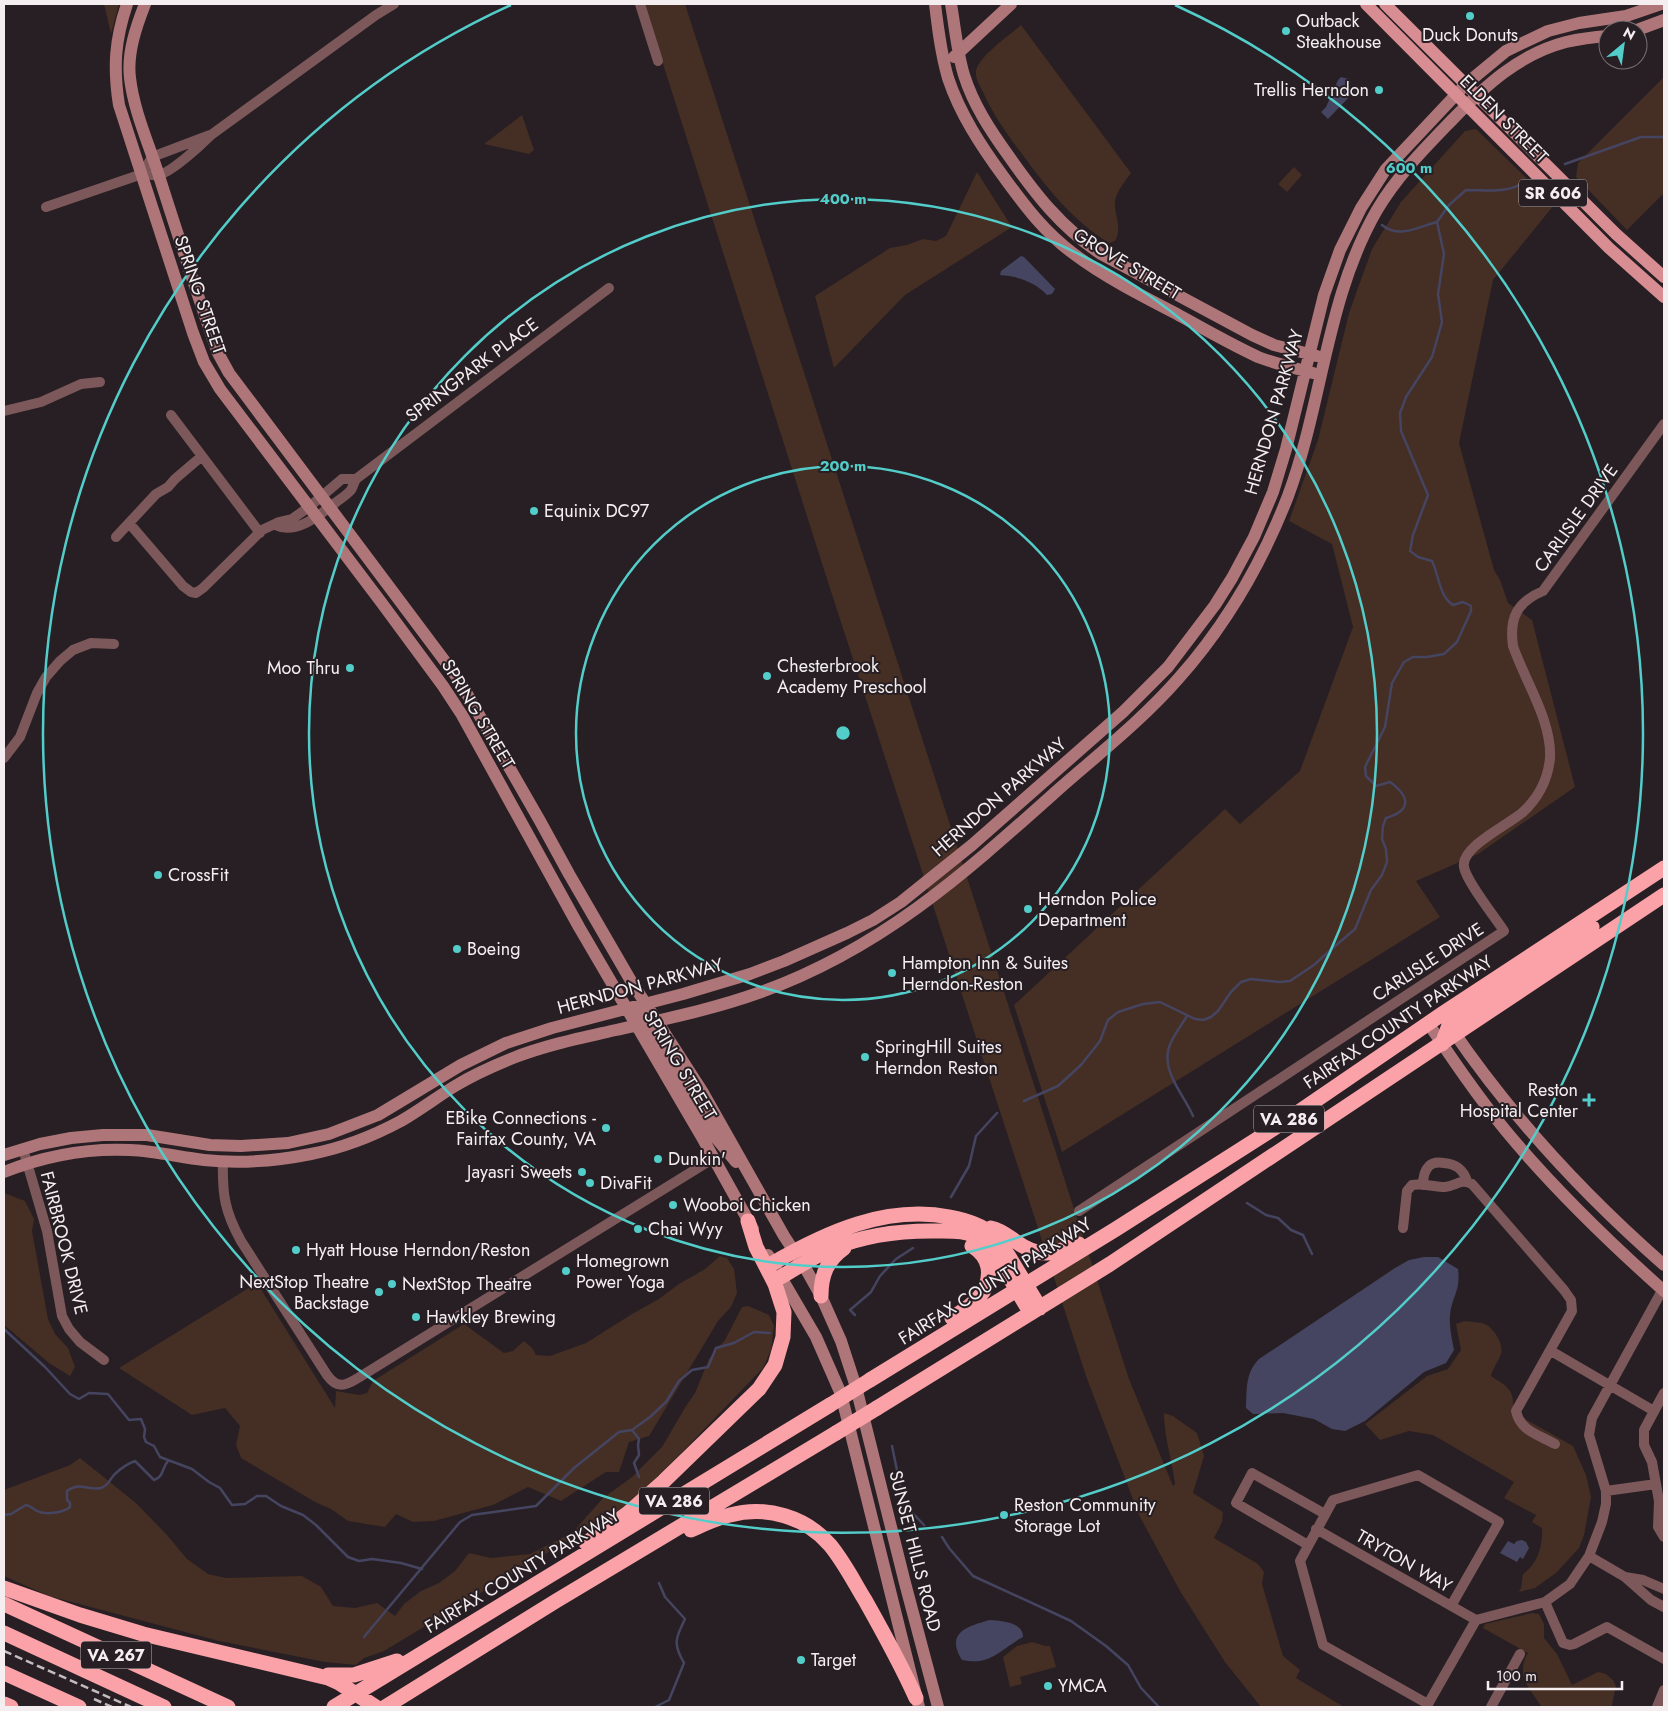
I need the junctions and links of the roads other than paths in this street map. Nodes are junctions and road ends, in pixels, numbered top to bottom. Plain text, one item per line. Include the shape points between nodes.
1 (127, 4) edge
2 (145, 4) edge
3 (394, 4) edge
4 (640, 4) edge
5 (935, 4) edge
6 (951, 4) edge
7 (1011, 4) edge
8 (1366, 4) edge
9 (1385, 4) edge
10 (1661, 4) edge
11 (1664, 20) edge
12 (1648, 26) edge
13 (1598, 37) edge
14 (959, 54) junction
15 (658, 61) dead end
16 (944, 65) junction
17 (1466, 84) junction
18 (1456, 95) junction
19 (1477, 95) junction
20 (1467, 106) junction
21 (211, 135) junction
22 (152, 157) junction
23 (142, 174) junction
24 (158, 175) junction
25 (46, 207) dead end
26 (1664, 277) edge
27 (609, 288) dead end
28 (1664, 297) edge
29 (1309, 354) junction
30 (1324, 358) junction
31 (1305, 371) junction
32 (1320, 375) junction
33 (100, 382) dead end
34 (4, 411) edge
35 (171, 415) dead end
36 (1664, 424) edge
37 (202, 456) junction
38 (326, 502) junction
39 (313, 512) junction
40 (129, 523) junction
41 (260, 532) junction
42 (116, 537) dead end
43 (114, 644) dead end
44 (4, 758) edge
45 (1664, 857) edge
46 (1664, 868) edge
47 (1626, 894) junction
48 (1664, 896) edge
49 (1664, 906) edge
50 (1556, 939) junction
51 (1568, 959) junction
52 (636, 1007) junction
53 (647, 1023) junction
54 (1428, 1023) junction
55 (1449, 1025) junction
56 (1442, 1044) junction
57 (23, 1149) junction
58 (4, 1155) edge
59 (714, 1158) junction
60 (223, 1161) junction
61 (27, 1163) junction
62 (4, 1172) edge
63 (1466, 1181) junction
64 (1423, 1185) junction
65 (1080, 1211) dead end
66 (748, 1221) junction
67 (981, 1226) junction
68 (1403, 1228) dead end
69 (1116, 1230) junction
70 (931, 1231) junction
71 (856, 1241) junction
72 (794, 1251) junction
73 (773, 1263) junction
74 (803, 1264) junction
75 (1664, 1265) edge
76 (781, 1277) junction
77 (1021, 1287) junction
78 (1664, 1289) edge
79 (821, 1296) junction
80 (1035, 1310) junction
81 (1550, 1351) junction
82 (911, 1355) junction
83 (104, 1360) dead end
84 (1610, 1385) junction
85 (1664, 1393) edge
86 (860, 1403) joint
87 (1654, 1411) junction
88 (846, 1412) joint
89 (1555, 1444) dead end
90 (1656, 1484) junction
91 (1606, 1491) junction
92 (1325, 1514) junction
93 (1316, 1529) junction
94 (1664, 1537) edge
95 (1308, 1545) junction
96 (639, 1552) junction
97 (1588, 1556) junction
98 (1625, 1576) junction
99 (538, 1583) junction
100 (4, 1588) edge
101 (1664, 1589) edge
102 (1545, 1602) junction
103 (4, 1604) edge
104 (1451, 1606) junction
105 (1664, 1607) edge
106 (1476, 1620) junction
107 (4, 1633) edge
108 (427, 1650) junction
109 (1520, 1654) dead end
110 (1664, 1658) edge
111 (4, 1673) edge
112 (320, 1675) junction
113 (1664, 1690) edge
114 (356, 1694) junction
115 (918, 1703) edge
116 (4, 1704) edge
117 (1428, 1706) edge
118 (12, 1707) edge
119 (79, 1707) edge
120 (164, 1707) edge
121 (228, 1707) edge
122 (334, 1707) edge
123 (376, 1707) edge
124 (385, 1707) edge
125 (938, 1707) edge
126 (1491, 1707) edge
127 (1658, 1707) edge

1 - 23 main road, SPRING STREET via 115,53 116,88
2 - 22 main road, SPRING STREET via 134,33 130,76
3 - 21 street
4 - 15 street
5 - 16 main road, GROVE STREET
6 - 14 main road, GROVE STREET
7 - 14 main road
8 - 18 main road, ELDEN STREET
9 - 17 main road, ELDEN STREET
10 - 17 main road, HERNDON PARKWAY via 1626,16 1548,31 1506,51
11 - 12 main road
13 - 19 main road, HERNDON PARKWAY via 1572,41 1518,61
14 - 16 main road
14 - 29 main road, GROVE STREET via 964,75 992,134 1040,200 1080,240 1239,329 1274,345
16 - 31 main road, GROVE STREET via 971,130 1032,215 1058,242 1089,265 1198,326 1258,356
17 - 18 main road, HERNDON PARKWAY
17 - 19 main road, ELDEN STREET / SR 606
18 - 20 main road, ELDEN STREET / SR 606
18 - 29 main road, HERNDON PARKWAY via 1386,169 1361,208 1330,280
19 - 20 main road, HERNDON PARKWAY
19 - 26 main road, ELDEN STREET / SR 606 via 1616,234
20 - 28 main road, ELDEN STREET / SR 606 via 1609,248
20 - 30 main road, HERNDON PARKWAY via 1402,174 1375,213 1343,286
21 - 22 street
21 - 24 street via 196,150
22 - 23 street
22 - 24 main road, SPRING STREET
23 - 24 street
23 - 25 street
23 - 39 main road, SPRING STREET via 204,362 220,389
24 - 38 main road, SPRING STREET via 220,358
27 - 38 street, SPRINGPARK PLACE via 356,479 350,490
29 - 30 main road, GROVE STREET
29 - 31 main road, HERNDON PARKWAY
30 - 32 main road, HERNDON PARKWAY
31 - 32 main road, GROVE STREET
31 - 52 main road, HERNDON PARKWAY via 1282,465 1254,537 1232,578 1198,628 1168,667 1135,700 972,845 877,917 768,967
32 - 53 main road, HERNDON PARKWAY via 1302,453 1261,557 1214,636 1161,697 989,852 893,926 835,960 783,984
33 - 34 street via 81,384 41,402
35 - 37 street
36 - 65 street, CARLISLE DRIVE via 1543,590 1523,602 1515,616 1514,646 1547,731 1550,761 1541,790 1533,801 1474,846 1463,865 1504,931
37 - 40 street via 156,494
37 - 41 street
38 - 39 street, SPRINGPARK PLACE
38 - 52 main road, SPRING STREET via 460,680 569,874
39 - 41 street, SPRINGPARK PLACE via 279,522
39 - 52 main road, SPRING STREET via 462,714 522,825
40 - 41 street, SPRINGPARK PLACE via 183,586 196,593
40 - 42 street
43 - 44 street via 91,643 73,650 60,661 46,677 20,737
45 - 50 highway
46 - 47 highway, FAIRFAX COUNTY PARKWAY / VA 286
47 - 50 highway, FAIRFAX COUNTY PARKWAY / VA 286
47 - 55 highway via 1611,915
48 - 51 highway, FAIRFAX COUNTY PARKWAY / VA 286
49 - 51 highway
50 - 55 highway, FAIRFAX COUNTY PARKWAY / VA 286
51 - 55 highway, FAIRFAX COUNTY PARKWAY / VA 286
52 - 53 main road, SPRING STREET
52 - 53 main road, SPRING STREET
52 - 57 main road, HERNDON PARKWAY via 506,1043 461,1065 378,1115 316,1137 271,1144 225,1146 117,1134 71,1138
53 - 59 main road, SPRING STREET
53 - 60 main road, HERNDON PARKWAY via 560,1043 502,1063 458,1084 396,1124 346,1145 285,1159
53 - 72 main road, SPRING STREET via 720,1121
54 - 55 highway, FAIRFAX COUNTY PARKWAY / VA 286
54 - 56 main road
54 - 69 highway, FAIRFAX COUNTY PARKWAY / VA 286 via 1295,1115
55 - 56 highway, FAIRFAX COUNTY PARKWAY / VA 286
55 - 75 main road via 1545,1150
56 - 78 main road via 1526,1155 1607,1240
56 - 80 highway, FAIRFAX COUNTY PARKWAY / VA 286 via 1226,1189
57 - 58 main road, HERNDON PARKWAY
57 - 61 street, FAIRBROOK DRIVE
59 - 60 street via 341,1386 327,1375 229,1219 223,1189
59 - 66 main road, SPRING STREET
60 - 61 main road, HERNDON PARKWAY via 157,1152 111,1150
61 - 62 main road, HERNDON PARKWAY
61 - 83 street, FAIRBROOK DRIVE via 47,1231 62,1316 74,1336
63 - 64 street via 1445,1187
63 - 64 street via 1453,1163 1436,1162 1425,1171
63 - 81 street via 1472,1184 1571,1300 1572,1311
64 - 68 street via 1412,1185 1407,1191
66 - 73 main road, SPRING STREET
66 - 99 highway via 784,1312 781,1346 771,1372 751,1396 642,1502
67 - 69 highway via 1003,1232 1028,1250 1048,1254
67 - 72 highway via 945,1216 900,1215 846,1227
67 - 77 highway via 996,1237
69 - 77 highway, FAIRFAX COUNTY PARKWAY / VA 286
70 - 71 highway via 896,1232
70 - 77 highway via 964,1232 981,1240
70 - 82 highway via 966,1242 977,1249 987,1265 988,1280 977,1300 946,1322
71 - 74 highway
71 - 79 highway via 829,1262 822,1277
72 - 73 highway
72 - 74 main road, SPRING STREET
73 - 76 main road, SPRING STREET
74 - 76 highway
74 - 79 main road, SPRING STREET
76 - 88 main road, SPRING STREET via 823,1351
77 - 80 highway
77 - 82 highway, FAIRFAX COUNTY PARKWAY / VA 286
78 - 84 street
79 - 86 main road, SPRING STREET via 847,1357
80 - 96 highway, FAIRFAX COUNTY PARKWAY / VA 286, bridge
81 - 84 street
81 - 89 street via 1516,1411 1523,1427
82 - 99 highway, FAIRFAX COUNTY PARKWAY / VA 286, bridge
84 - 87 street
84 - 91 street via 1592,1418 1589,1435
85 - 87 street
86 - 125 main road, SUNSET HILLS ROAD
87 - 90 street via 1644,1430 1644,1445 1652,1462
88 - 115 main road, SUNSET HILLS ROAD
90 - 91 street
90 - 94 street via 1658,1527
91 - 97 street via 1602,1522
92 - 93 street
92 - 95 street via 1252,1473 1236,1503
92 - 104 street via 1333,1500 1418,1475 1499,1522
93 - 95 street
93 - 104 street, TRYTON WAY
95 - 117 street via 1300,1561 1323,1645
96 - 115 highway via 708,1522 739,1513 775,1514 801,1522 824,1539 836,1553 898,1657
96 - 124 highway, FAIRFAX COUNTY PARKWAY / VA 286
97 - 98 street
97 - 102 street via 1570,1584
98 - 101 street
98 - 105 street via 1651,1600
99 - 108 highway, FAIRFAX COUNTY PARKWAY / VA 286
100 - 112 highway via 143,1634
102 - 106 street
102 - 110 street via 1563,1643 1574,1644 1607,1627
103 - 121 highway, VA 267
104 - 106 street, TRYTON WAY
106 - 117 street
107 - 120 highway
108 - 112 highway via 363,1673
108 - 114 highway, FAIRFAX COUNTY PARKWAY / VA 286
109 - 126 street
111 - 119 highway
112 - 114 highway
113 - 127 street
114 - 122 highway, FAIRFAX COUNTY PARKWAY / VA 286
114 - 123 highway
116 - 118 highway

